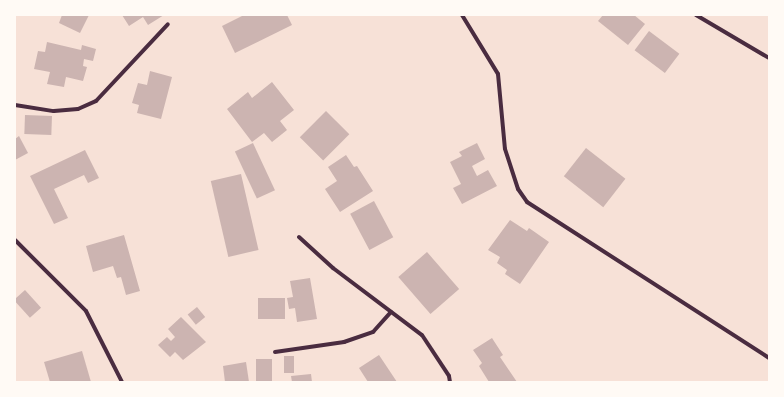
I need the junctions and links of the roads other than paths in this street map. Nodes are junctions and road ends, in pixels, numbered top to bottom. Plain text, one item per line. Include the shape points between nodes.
1 (462, 15) edge
2 (696, 15) edge
3 (168, 24) dead end
4 (769, 58) edge
5 (15, 105) edge
6 (299, 237) dead end
7 (15, 240) edge
8 (391, 312) junction
9 (275, 352) dead end
10 (769, 358) edge
11 (122, 382) edge
12 (450, 382) edge

1 - 10 street via 498,74 505,149 518,189 527,202
2 - 4 street
3 - 5 street via 96,101 78,109 54,111
6 - 8 street via 333,268
7 - 11 street via 86,311
8 - 9 street via 373,332 351,340
8 - 12 street via 422,335 449,376

